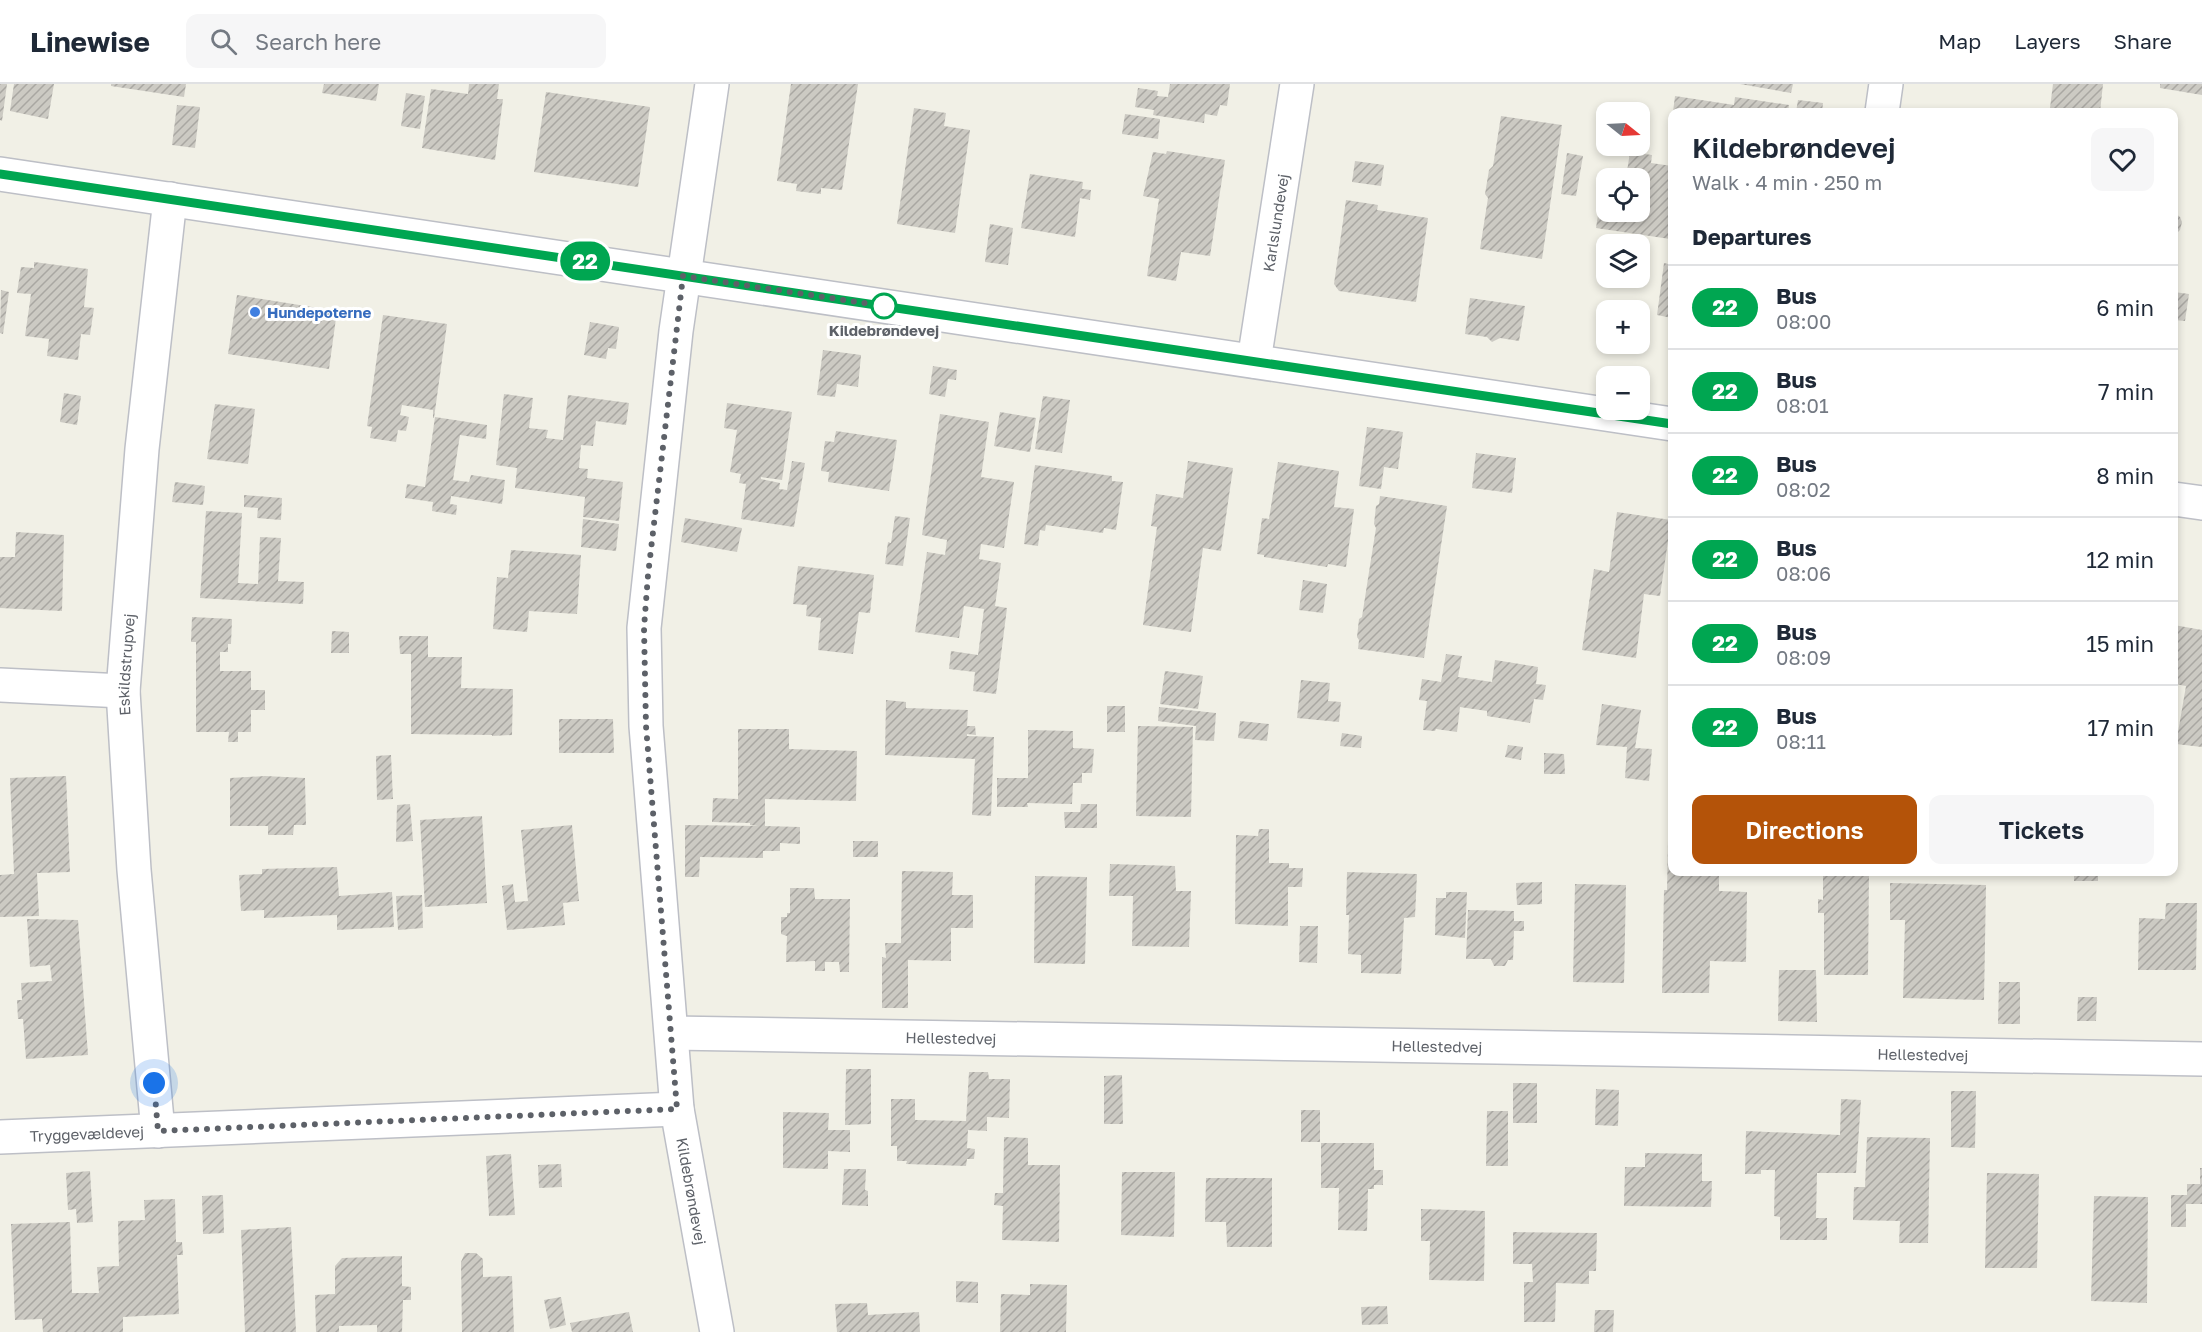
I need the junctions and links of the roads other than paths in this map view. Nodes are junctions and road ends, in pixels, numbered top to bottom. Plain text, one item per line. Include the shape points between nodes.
1 (712, 84) edge
2 (1297, 84) edge
3 (1886, 84) edge
4 (1883, 108) edge
5 (0, 174) edge
6 (170, 199) junction
7 (683, 276) junction
8 (1254, 361) junction
9 (1668, 423) edge
10 (2178, 500) edge
11 (2202, 503) edge
12 (0, 685) edge
13 (123, 691) junction
14 (672, 1033) junction
15 (2202, 1059) edge
16 (677, 1109) junction
17 (158, 1131) junction
18 (0, 1137) edge
19 (717, 1332) edge

1 - 7 street, Kildebrøndevej
2 - 8 street, Karlslundevej
3 - 4 street
5 - 6 street
6 - 7 street
6 - 13 street, Eskildstrupvej via 142,449
7 - 8 street
7 - 14 street, Kildebrøndevej via 644,628 646,726
8 - 9 street
10 - 11 street
12 - 13 street
13 - 17 street, Eskildstrupvej via 134,870
14 - 15 street, Hellestedvej
14 - 16 street, Kildebrøndevej
16 - 17 street, Tryggevældevej
16 - 19 street, Kildebrøndevej
17 - 18 street, Tryggevældevej

